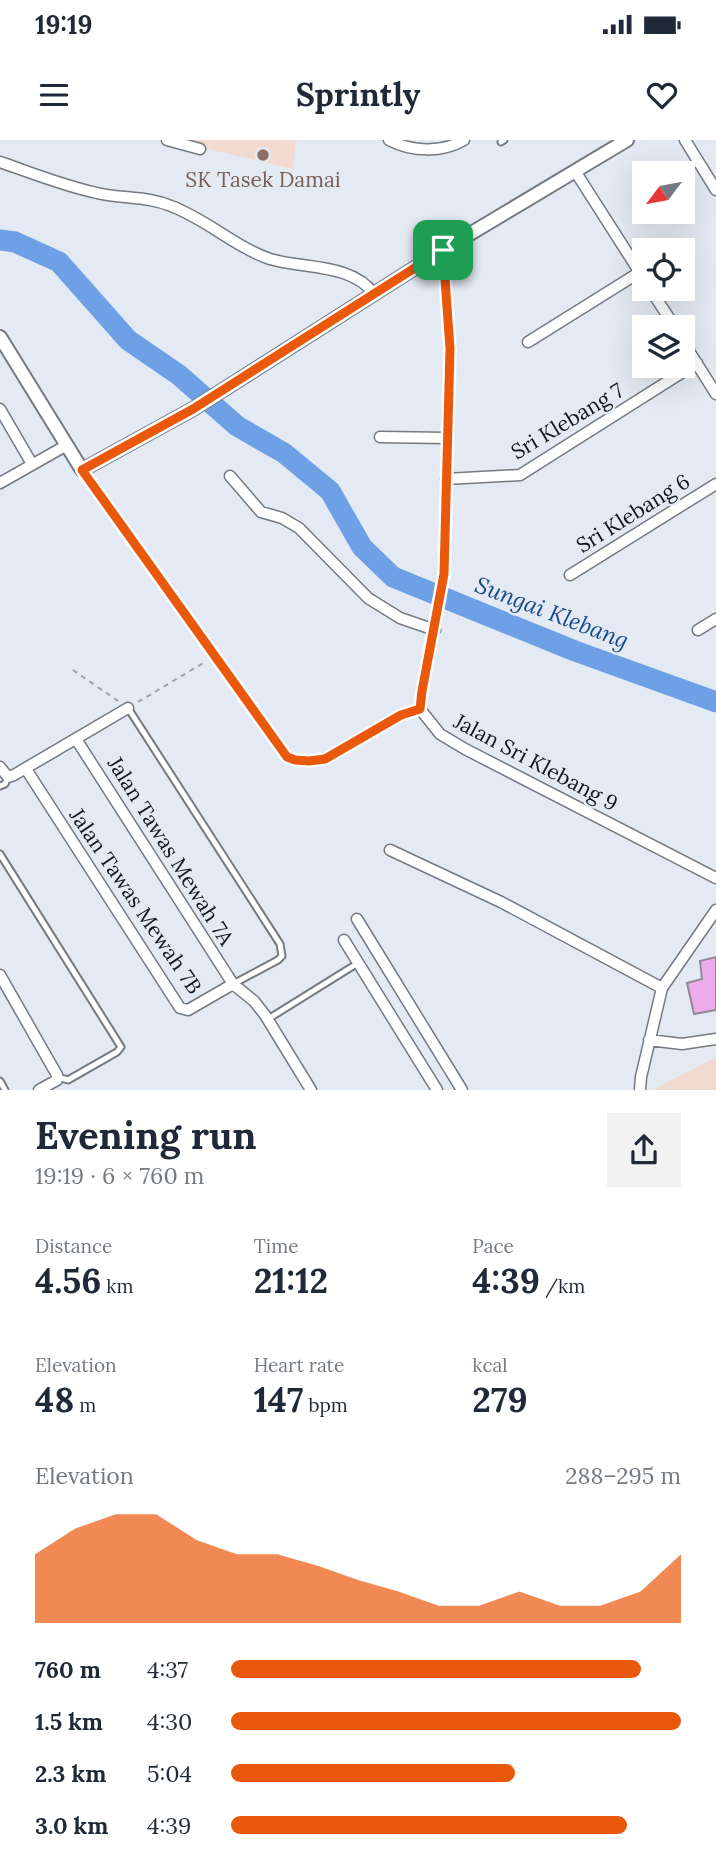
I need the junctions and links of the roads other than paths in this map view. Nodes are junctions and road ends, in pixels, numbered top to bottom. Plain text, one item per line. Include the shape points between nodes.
1 (167, 140) edge
2 (389, 140) edge
3 (464, 140) edge
4 (626, 140) edge
5 (685, 140) edge
6 (200, 149) dead end
7 (0, 162) edge
8 (575, 171) junction
9 (716, 190) edge
10 (443, 250) junction
11 (632, 260) edge
12 (632, 282) edge
13 (374, 294) junction
14 (0, 337) edge
15 (528, 342) dead end
16 (695, 360) edge
17 (697, 363) junction
18 (716, 394) edge
19 (0, 410) edge
20 (380, 437) dead end
21 (447, 438) junction
22 (66, 446) junction
23 (32, 464) junction
24 (82, 470) junction
25 (230, 476) dead end
26 (3, 479) edge
27 (446, 479) junction
28 (716, 484) edge
29 (570, 575) dead end
30 (716, 619) edge
31 (435, 630) junction
32 (698, 630) dead end
33 (128, 708) joint
34 (420, 709) junction
35 (76, 738) junction
36 (0, 767) edge
37 (26, 769) junction
38 (8, 777) junction
39 (0, 786) edge
40 (390, 850) dead end
41 (0, 854) edge
42 (716, 878) edge
43 (716, 910) edge
44 (357, 919) dead end
45 (344, 940) dead end
46 (358, 962) junction
47 (0, 975) edge
48 (233, 984) junction
49 (662, 988) junction
50 (268, 1019) junction
51 (716, 1039) edge
52 (649, 1040) junction
53 (57, 1077) junction
54 (0, 1081) edge
55 (5, 1090) edge
56 (39, 1090) edge
57 (311, 1090) edge
58 (437, 1090) edge
59 (462, 1090) edge
60 (640, 1090) edge

1 - 6 street
2 - 3 street via 440,150
4 - 8 street
5 - 9 street
7 - 13 street via 96,193 171,205 265,257 338,272
8 - 10 street
8 - 11 street
10 - 13 street
10 - 21 street via 450,325
12 - 15 street
13 - 24 street via 193,409
14 - 22 street
16 - 17 street
17 - 18 street
17 - 27 street, Sri Klebang 7 via 520,475
19 - 23 street
20 - 21 street
21 - 27 street
22 - 23 street
22 - 24 street
23 - 26 street
24 - 34 street via 287,757 325,759 401,715
25 - 31 street via 261,512 299,528 368,598 400,618
27 - 31 street via 444,574
28 - 29 street, Sri Klebang 6
30 - 32 street
31 - 34 street
33 - 35 street
33 - 48 lane via 280,944 278,960
34 - 42 street, Jalan Sri Klebang 9 via 440,734 465,749
35 - 37 street
35 - 48 street, Jalan Tawas Mewah 7A
36 - 38 street
37 - 38 street
37 - 48 street, Jalan Tawas Mewah 7B via 180,1008 188,1010
38 - 39 lane
40 - 49 street via 501,902
41 - 53 lane via 121,1047 68,1080
43 - 49 street
44 - 59 street
45 - 46 street
46 - 50 lane
46 - 58 street
47 - 53 street
48 - 50 street, Jalan Tawas Mewah 7A via 254,1000
49 - 52 street
50 - 57 street, Jalan Tawas Mewah 7A
51 - 52 street via 682,1044
52 - 60 street
53 - 56 street
54 - 55 lane

